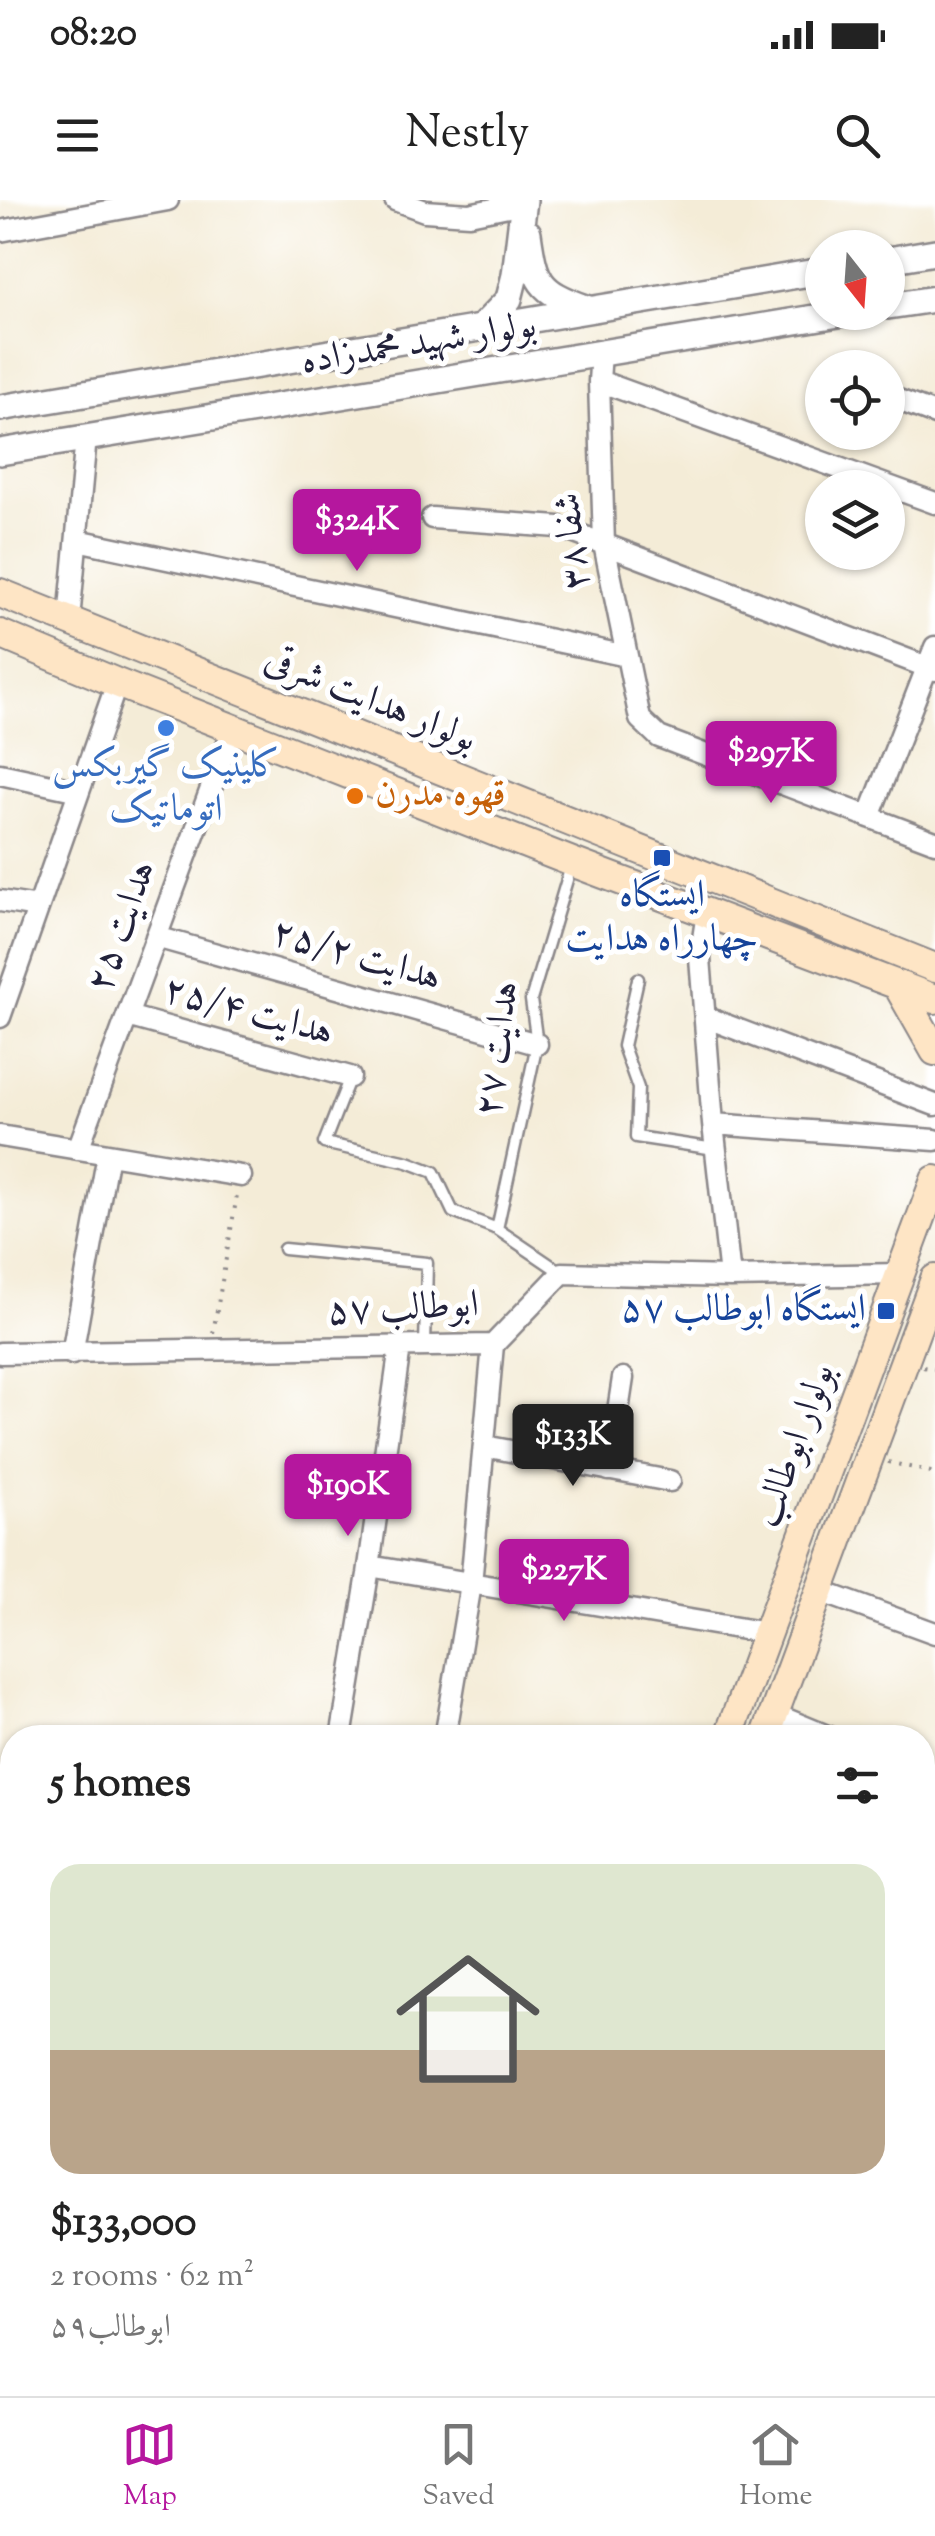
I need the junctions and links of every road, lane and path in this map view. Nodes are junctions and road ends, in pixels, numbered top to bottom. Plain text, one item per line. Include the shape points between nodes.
1 (168, 200) edge
2 (395, 200) edge
3 (523, 202) edge
4 (0, 231) edge
5 (935, 252) edge
6 (905, 257) edge
7 (805, 274) edge
8 (935, 299) edge
9 (905, 303) edge
10 (590, 310) junction
11 (805, 319) edge
12 (512, 323) junction
13 (481, 328) junction
14 (431, 336) junction
15 (601, 353) junction
16 (518, 367) junction
17 (439, 380) junction
18 (600, 381) junction
19 (905, 403) edge
20 (0, 408) edge
21 (935, 414) edge
22 (86, 436) junction
23 (0, 452) edge
24 (935, 503) edge
25 (432, 518) dead end
26 (77, 540) junction
27 (604, 544) junction
28 (0, 593) edge
29 (69, 620) junction
30 (0, 634) edge
31 (935, 646) edge
32 (627, 656) junction
33 (931, 669) edge
34 (117, 683) junction
35 (233, 728) junction
36 (0, 774) edge
37 (79, 791) junction
38 (869, 817) junction
39 (577, 824) junction
40 (935, 842) edge
41 (567, 860) junction
42 (0, 901) edge
43 (38, 907) junction
44 (708, 914) junction
45 (156, 937) junction
46 (934, 966) edge
47 (638, 979) dead end
48 (898, 986) junction
49 (935, 999) edge
50 (127, 1016) junction
51 (0, 1017) edge
52 (705, 1017) junction
53 (536, 1044) junction
54 (935, 1052) edge
55 (350, 1078) joint
56 (935, 1105) edge
57 (714, 1124) junction
58 (0, 1136) edge
59 (935, 1140) edge
60 (78, 1149) junction
61 (716, 1149) junction
62 (108, 1154) junction
63 (240, 1176) joint
64 (935, 1180) edge
65 (497, 1229) junction
66 (284, 1250) dead end
67 (562, 1273) junction
68 (900, 1274) junction
69 (730, 1277) junction
70 (935, 1280) edge
71 (493, 1346) junction
72 (400, 1347) junction
73 (424, 1347) junction
74 (210, 1352) junction
75 (0, 1354) edge
76 (72, 1354) junction
77 (866, 1364) junction
78 (623, 1378) dead end
79 (884, 1418) junction
80 (484, 1446) junction
81 (869, 1458) junction
82 (609, 1470) junction
83 (935, 1473) edge
84 (670, 1481) dead end
85 (369, 1566) junction
86 (472, 1584) junction
87 (820, 1591) junction
88 (767, 1632) junction
89 (935, 1633) edge
90 (342, 1725) edge
91 (447, 1725) edge
92 (733, 1725) edge
93 (770, 1725) edge

1 - 4 street
2 - 3 street via 425,211 468,214
3 - 10 street via 540,283 557,298
3 - 13 street via 509,299
5 - 6 street
7 - 10 street, بولوار شهید محمدزاده
8 - 9 street
10 - 12 street, بولوار شهید محمدزاده
11 - 15 street, بولوار شهید محمدزاده
12 - 13 street, بولوار شهید محمدزاده
12 - 16 street via 501,333 499,348
13 - 14 street, بولوار شهید محمدزاده
14 - 17 street via 448,343 454,355
14 - 20 street, بولوار شهید محمدزاده
15 - 16 street, بولوار شهید محمدزاده
15 - 18 street, شفا ۳۸
16 - 17 street, بولوار شهید محمدزاده
17 - 22 street, بولوار شهید محمدزاده
18 - 24 street
18 - 27 street, شفا ۳۸
19 - 21 street
22 - 23 street, بولوار شهید محمدزاده
22 - 26 street
25 - 27 street via 559,527
26 - 29 street
26 - 32 street
27 - 32 street, شفا ۳۸
27 - 33 street
28 - 29 main road, بولوار هدایت شرقی
29 - 39 main road, بولوار هدایت شرقی
30 - 34 main road, بولوار هدایت شرقی
31 - 33 street
32 - 38 street, شفا ۳۸ via 640,719 659,738
33 - 38 street
34 - 35 main road, بولوار هدایت شرقی
34 - 37 street
35 - 41 main road, بولوار هدایت شرقی
35 - 45 street, هدایت ۲۵
36 - 37 street
37 - 43 street
38 - 40 street
39 - 41 main road
39 - 46 main road, بولوار هدایت شرقی
41 - 44 main road, بولوار هدایت شرقی
41 - 53 lane, هدایت ۲۷ via 531,1000
42 - 43 street
43 - 51 street
44 - 48 main road, بولوار هدایت شرقی
44 - 52 street via 700,958
45 - 50 street, هدایت ۲۵
45 - 53 street, هدایت ۲۵/۲
47 - 61 lane via 623,1046 638,1088 636,1137
48 - 49 main road, بولوار هدایت شرقی
48 - 54 main road
50 - 55 street, هدایت ۲۵/۴
50 - 60 street, هدایت ۲۵
52 - 56 street
52 - 57 street
53 - 65 lane, هدایت ۲۷
55 - 65 lane via 324,1144 434,1172 453,1212
57 - 59 street
57 - 61 street
58 - 60 street
60 - 62 street
61 - 69 street
62 - 63 street
62 - 76 street
63 - 74 path
64 - 68 main road, بولوار ابوطالب
65 - 67 lane
66 - 73 lane via 427,1263
67 - 69 street
67 - 71 street, ابوطالب ۵۷
68 - 69 street
68 - 77 main road, بولوار ابوطالب
70 - 79 main road, بولوار ابوطالب
71 - 73 street, ابوطالب ۵۷
71 - 80 street
72 - 73 street, ابوطالب ۵۷
72 - 74 street, ابوطالب ۵۷
72 - 85 street
74 - 76 street, ابوطالب ۵۷
75 - 76 street, ابوطالب ۵۷
77 - 79 main road via 886,1353 893,1360 880,1406
77 - 88 main road, بولوار ابوطالب
78 - 82 street
79 - 81 main road, بولوار ابوطالب
80 - 82 street
80 - 86 street
81 - 83 path
81 - 87 main road, بولوار ابوطالب
82 - 84 street
85 - 86 street
85 - 90 street
86 - 88 street
86 - 91 street
87 - 89 street
87 - 93 main road, بولوار ابوطالب
88 - 92 main road, بولوار ابوطالب

